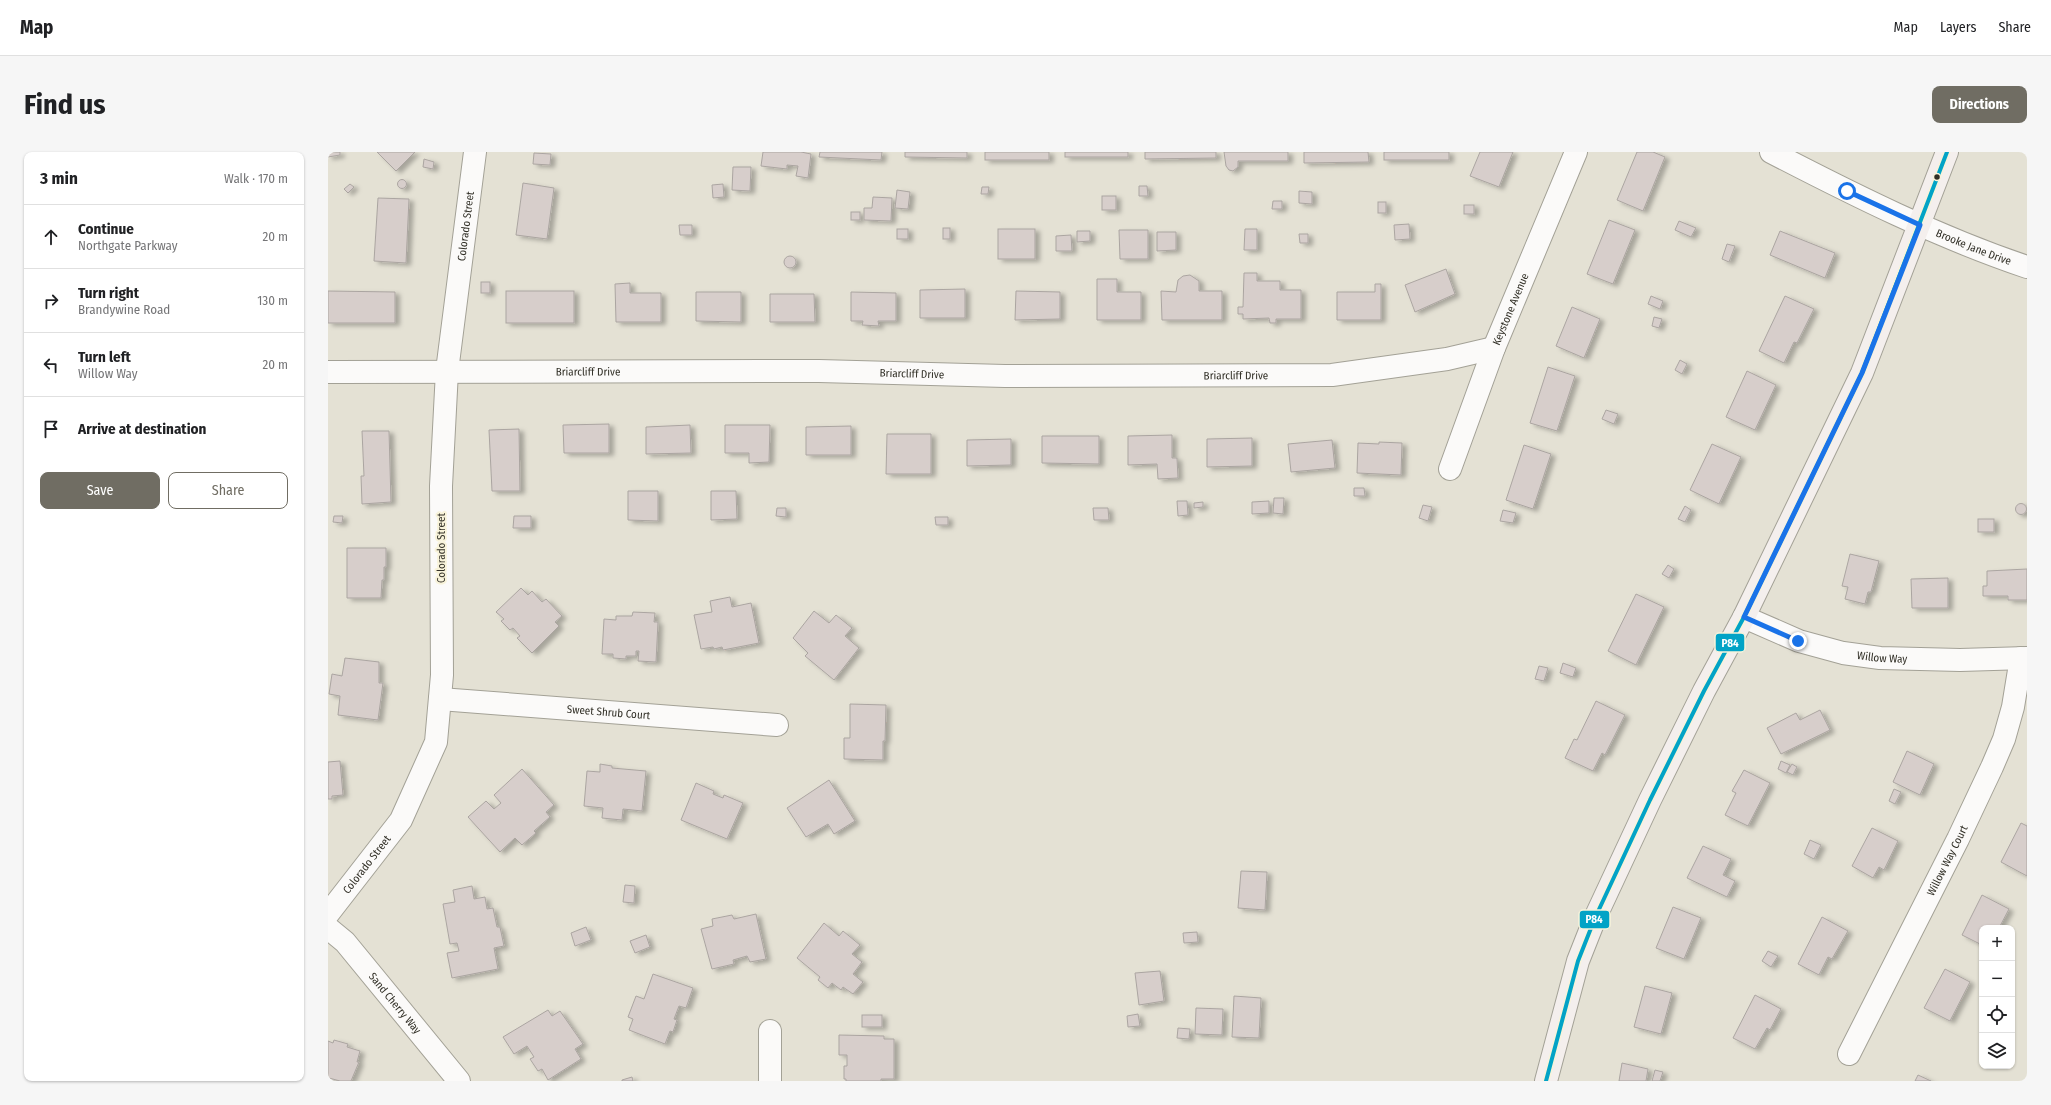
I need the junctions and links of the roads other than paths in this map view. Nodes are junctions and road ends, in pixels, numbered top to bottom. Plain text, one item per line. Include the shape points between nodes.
1 (475, 152) edge
2 (1576, 152) edge
3 (1771, 152) edge
4 (1947, 152) edge
5 (1920, 225) junction
6 (2027, 267) edge
7 (1494, 348) junction
8 (447, 371) junction
9 (328, 372) edge
10 (1450, 469) dead end
11 (1744, 617) junction
12 (2024, 658) edge
13 (440, 699) junction
14 (777, 725) dead end
15 (328, 914) edge
16 (328, 928) edge
17 (770, 1031) dead end
18 (1849, 1054) dead end
19 (459, 1081) edge
20 (770, 1081) edge
21 (1546, 1081) edge

1 - 8 street, Colorado Street
2 - 7 street, Keystone Avenue
3 - 5 street, Brooke Jane Drive
4 - 5 main road
5 - 6 street, Brooke Jane Drive via 1990,255
5 - 11 main road via 1862,373
7 - 8 street, Briarcliff Drive via 1447,359 1332,375 1005,376 819,371
7 - 10 street, Keystone Avenue
8 - 9 street, Briarcliff Drive
8 - 13 street, Colorado Street via 441,486
11 - 12 street, Willow Way via 1798,641 1843,653 1880,658
11 - 21 main road via 1677,746 1595,918 1578,961
12 - 18 street, Willow Way Court via 2001,746 1958,839
13 - 14 street, Sweet Shrub Court
13 - 15 street, Colorado Street via 436,742 401,820
16 - 19 street, Sand Cherry Way via 345,942
17 - 20 street

